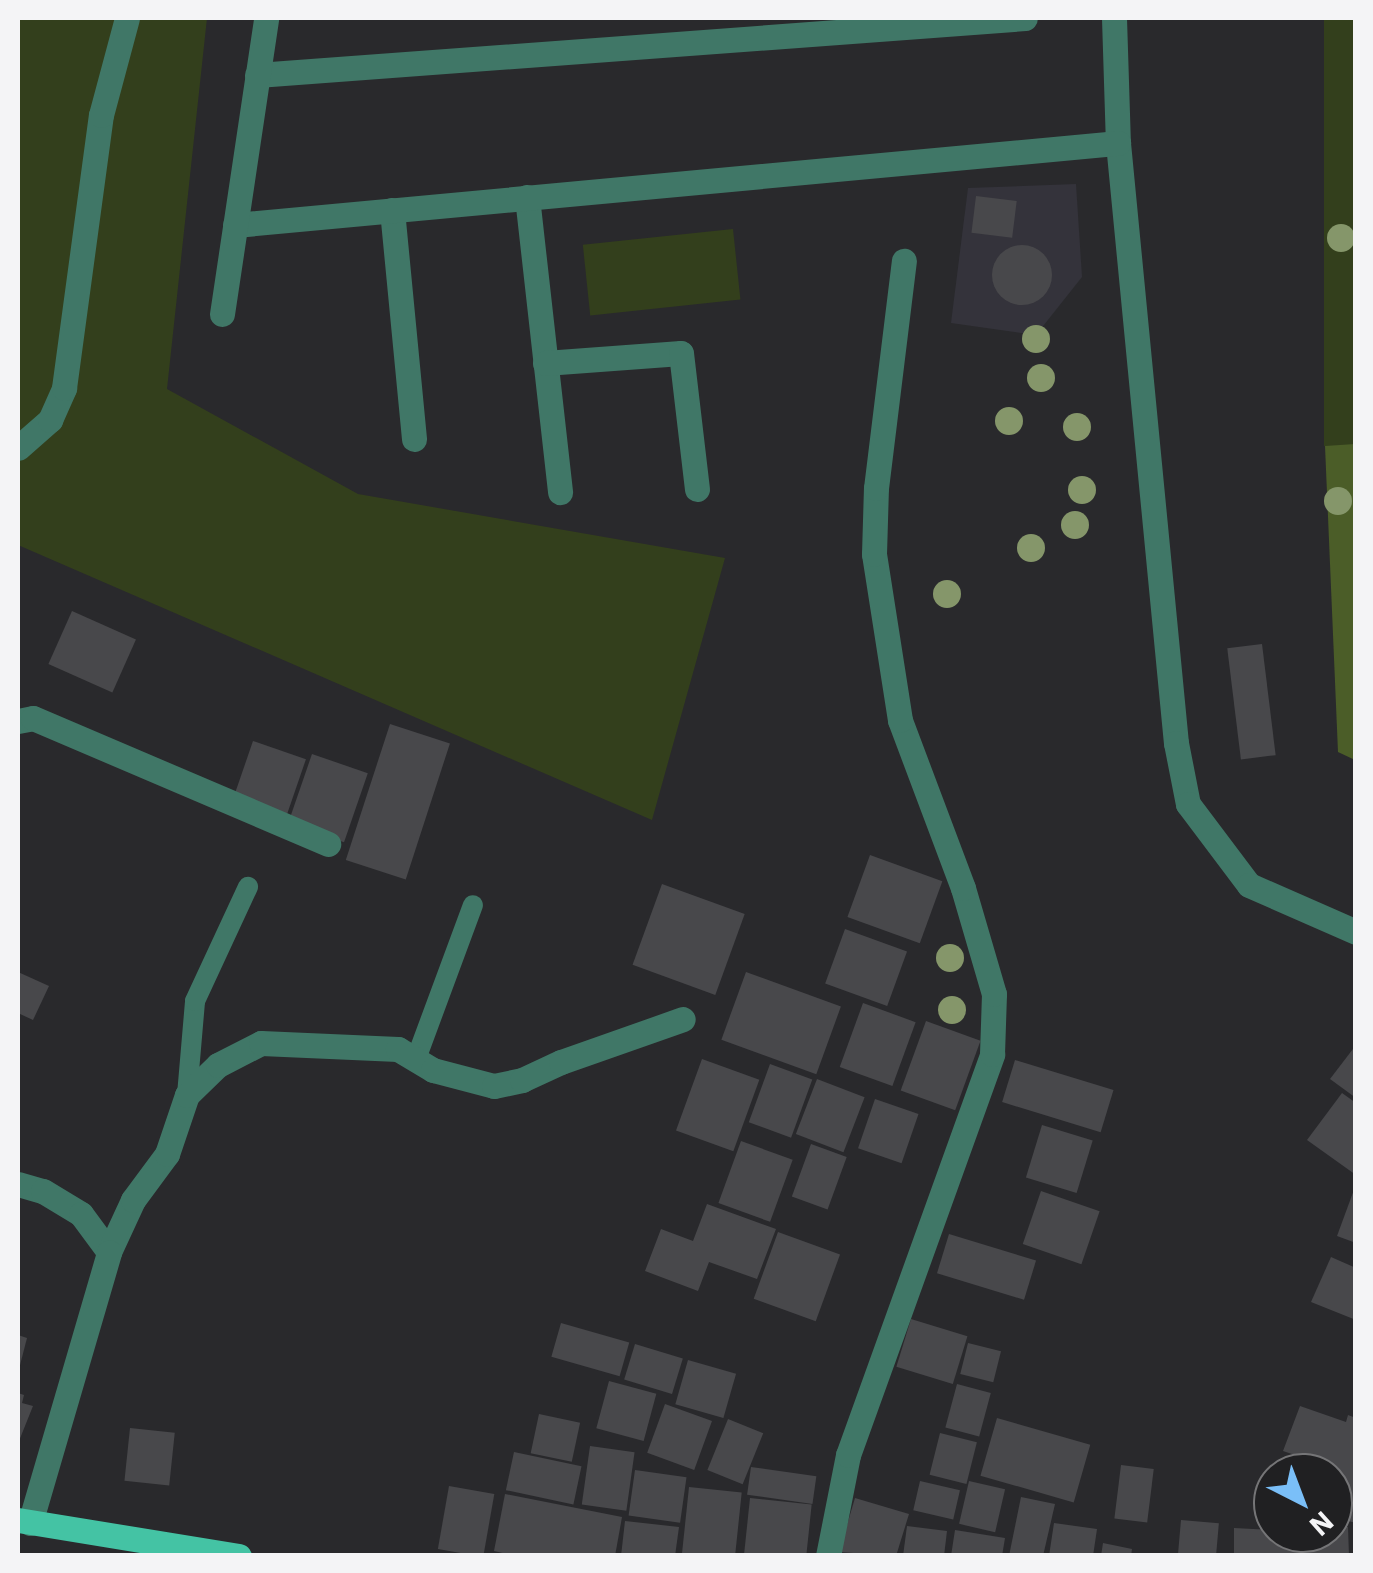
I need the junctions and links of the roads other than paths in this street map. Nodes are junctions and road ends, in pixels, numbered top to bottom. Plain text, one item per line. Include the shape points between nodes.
1 (126, 18) edge
2 (266, 18) edge
3 (1025, 18) edge
4 (1114, 18) edge
5 (258, 75) junction
6 (1118, 142) junction
7 (527, 197) junction
8 (392, 210) junction
9 (235, 225) junction
10 (904, 261) dead end
11 (222, 314) dead end
12 (545, 364) junction
13 (414, 439) dead end
14 (18, 448) edge
15 (697, 489) dead end
16 (560, 492) dead end
17 (18, 721) edge
18 (328, 844) dead end
19 (248, 887) dead end
20 (473, 905) dead end
21 (1356, 932) edge
22 (683, 1020) dead end
23 (416, 1059) junction
24 (187, 1095) junction
25 (18, 1184) edge
26 (108, 1252) junction
27 (24, 1521) edge
28 (239, 1556) edge
29 (828, 1556) edge

1 - 14 street via 102,115 64,388 50,420
2 - 5 street
3 - 5 street
4 - 6 street
5 - 9 street
6 - 7 street
6 - 21 street via 1176,743 1188,804 1249,885
7 - 8 street
7 - 12 street
8 - 9 street
8 - 13 street
9 - 11 street
10 - 29 street via 876,488 878,593 900,720 985,954 994,994 992,1054 848,1455
12 - 15 street via 681,353
12 - 16 street
17 - 18 street via 32,718
19 - 24 lane via 195,1001
20 - 23 lane
22 - 23 street via 494,1086
23 - 24 street via 398,1048 261,1043 218,1065
24 - 26 street via 167,1154
25 - 26 street via 81,1214
26 - 27 street
27 - 28 main road

